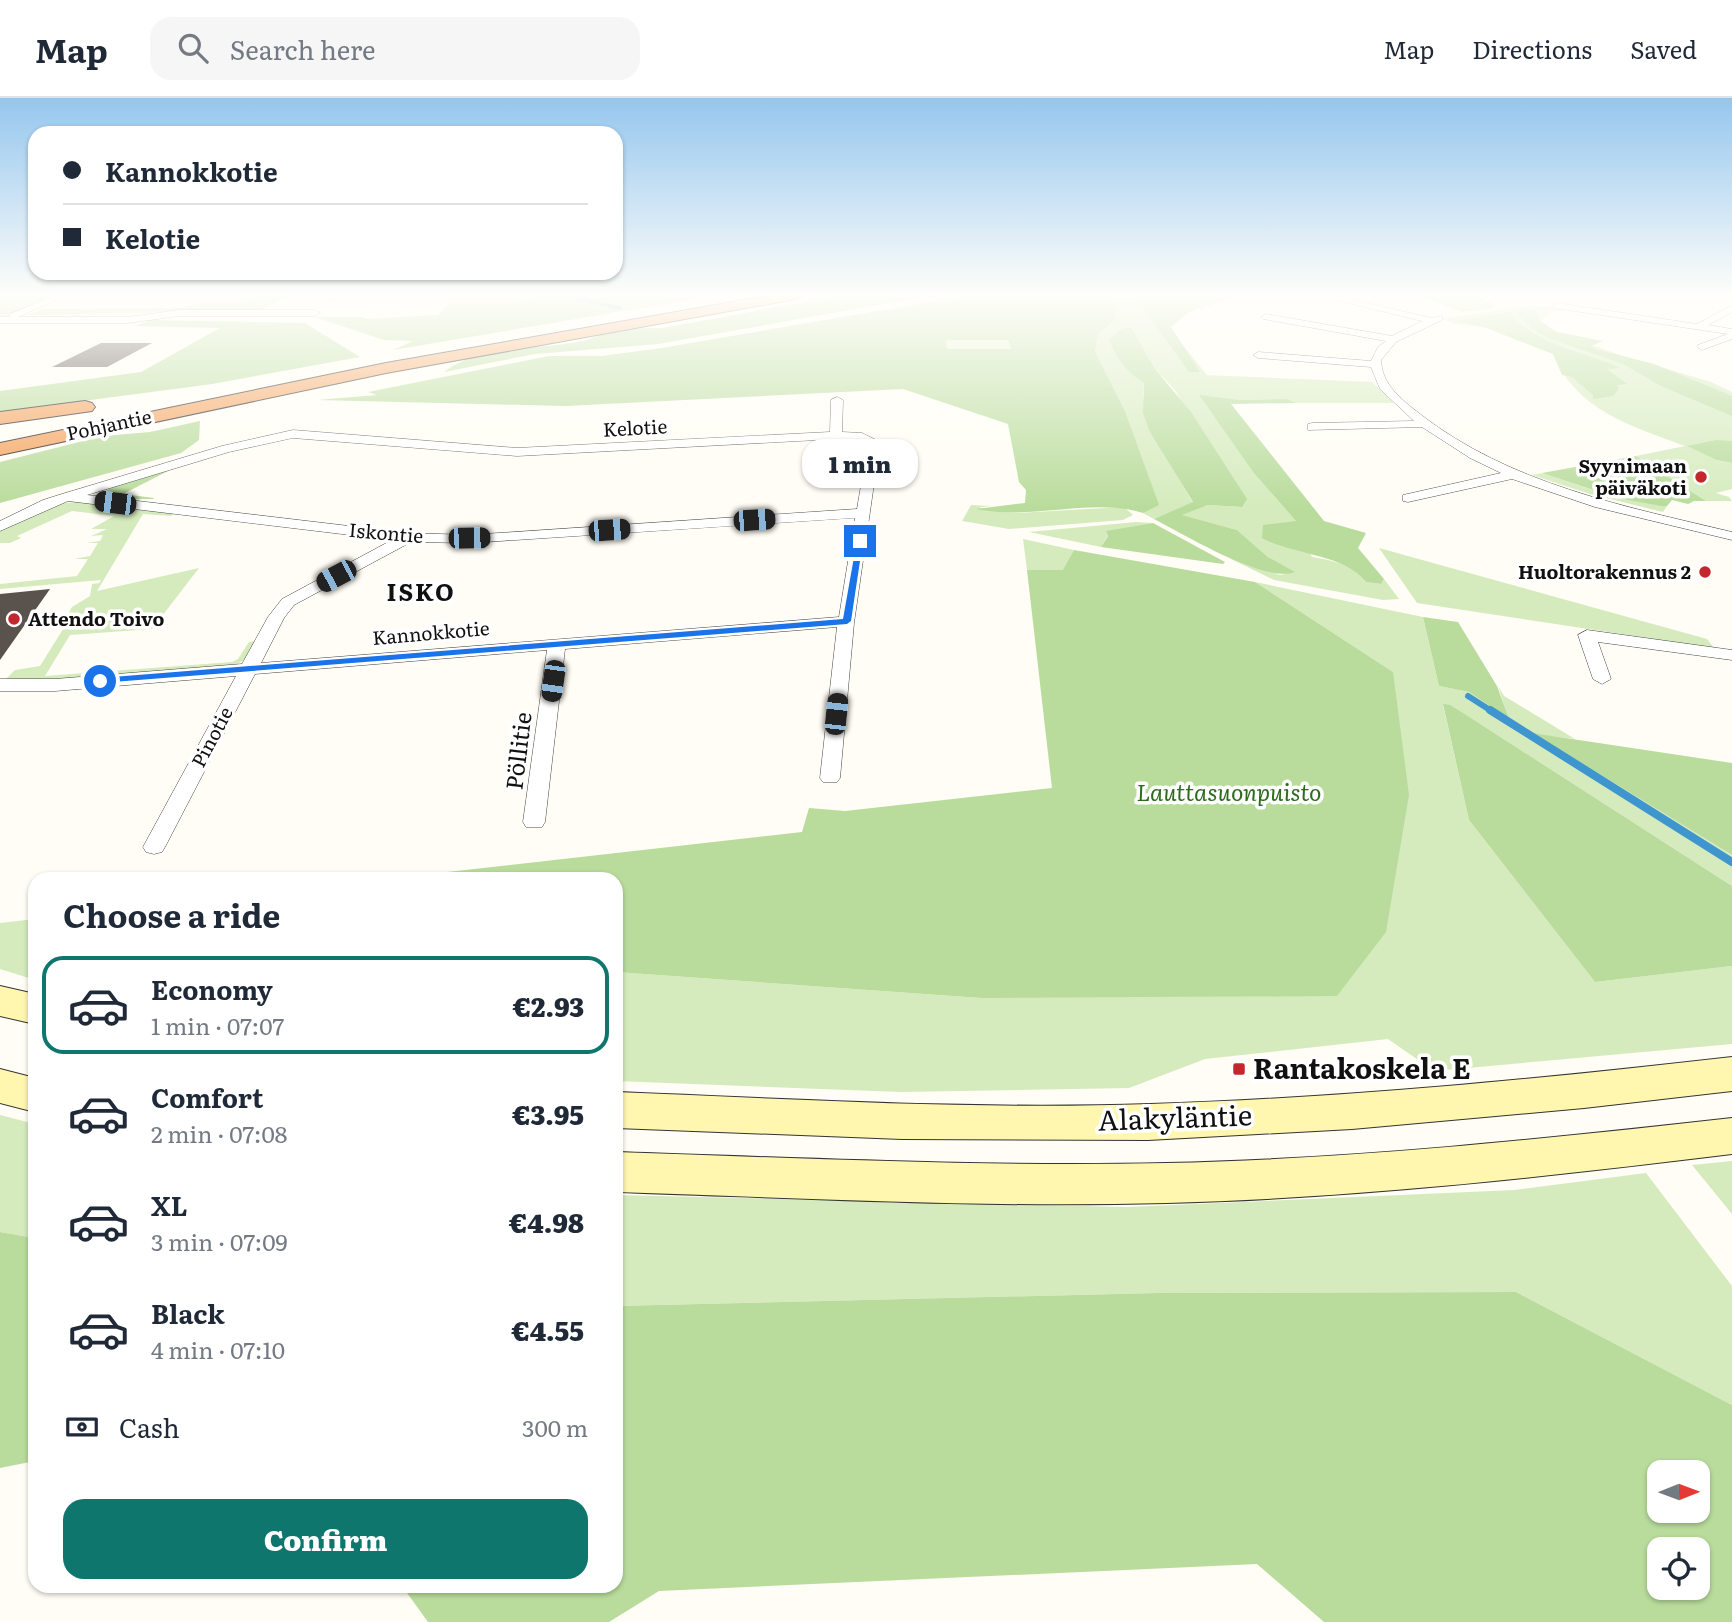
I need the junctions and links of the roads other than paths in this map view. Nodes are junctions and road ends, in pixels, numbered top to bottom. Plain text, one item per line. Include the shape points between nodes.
1 (353, 366) joint
2 (397, 366) edge
3 (1374, 366) edge
4 (156, 397) dead end
5 (837, 400) dead end
6 (101, 405) dead end
7 (0, 418) edge
8 (1422, 424) junction
9 (1312, 427) dead end
10 (836, 435) junction
11 (0, 439) edge
12 (0, 449) edge
13 (1511, 475) junction
14 (67, 497) junction
15 (1408, 498) dead end
16 (864, 513) junction
17 (0, 527) edge
18 (1732, 536) edge
19 (408, 537) junction
20 (847, 621) junction
21 (557, 644) junction
22 (1732, 655) edge
23 (248, 669) junction
24 (1602, 679) dead end
25 (9, 686) edge
26 (0, 703) edge
27 (830, 778) dead end
28 (534, 822) dead end
29 (154, 847) dead end
30 (0, 1001) edge
31 (28, 1007) edge
32 (1732, 1074) edge
33 (0, 1086) edge
34 (28, 1093) edge
35 (623, 1110) edge
36 (1732, 1136) edge
37 (623, 1172) edge

1 - 4 highway
1 - 11 highway, Pohjantie
2 - 12 highway, Pohjantie
3 - 8 street via 1387,392
5 - 10 street
6 - 7 highway
8 - 9 street
8 - 13 street
10 - 14 street, Kelotie via 517,452 293,434 226,449
10 - 16 street, Kelotie via 874,442
13 - 15 street
13 - 18 street via 1599,503
14 - 17 street, Iskontie
14 - 19 street, Iskontie
16 - 19 street, Iskontie via 488,538
16 - 20 street, Kelotie
19 - 23 street, Pinotie via 288,602
20 - 21 street, Kannokkotie
20 - 27 street, Kelotie
21 - 23 street, Kannokkotie
21 - 28 street, Pöllitie
22 - 24 street via 1587,635
23 - 25 street, Kannokkotie
23 - 29 street, Pinotie
25 - 26 street
30 - 31 main road
32 - 35 main road, Alakyläntie via 1352,1111 1149,1122 902,1121
33 - 34 main road
36 - 37 main road via 1382,1171 1167,1183 901,1182

